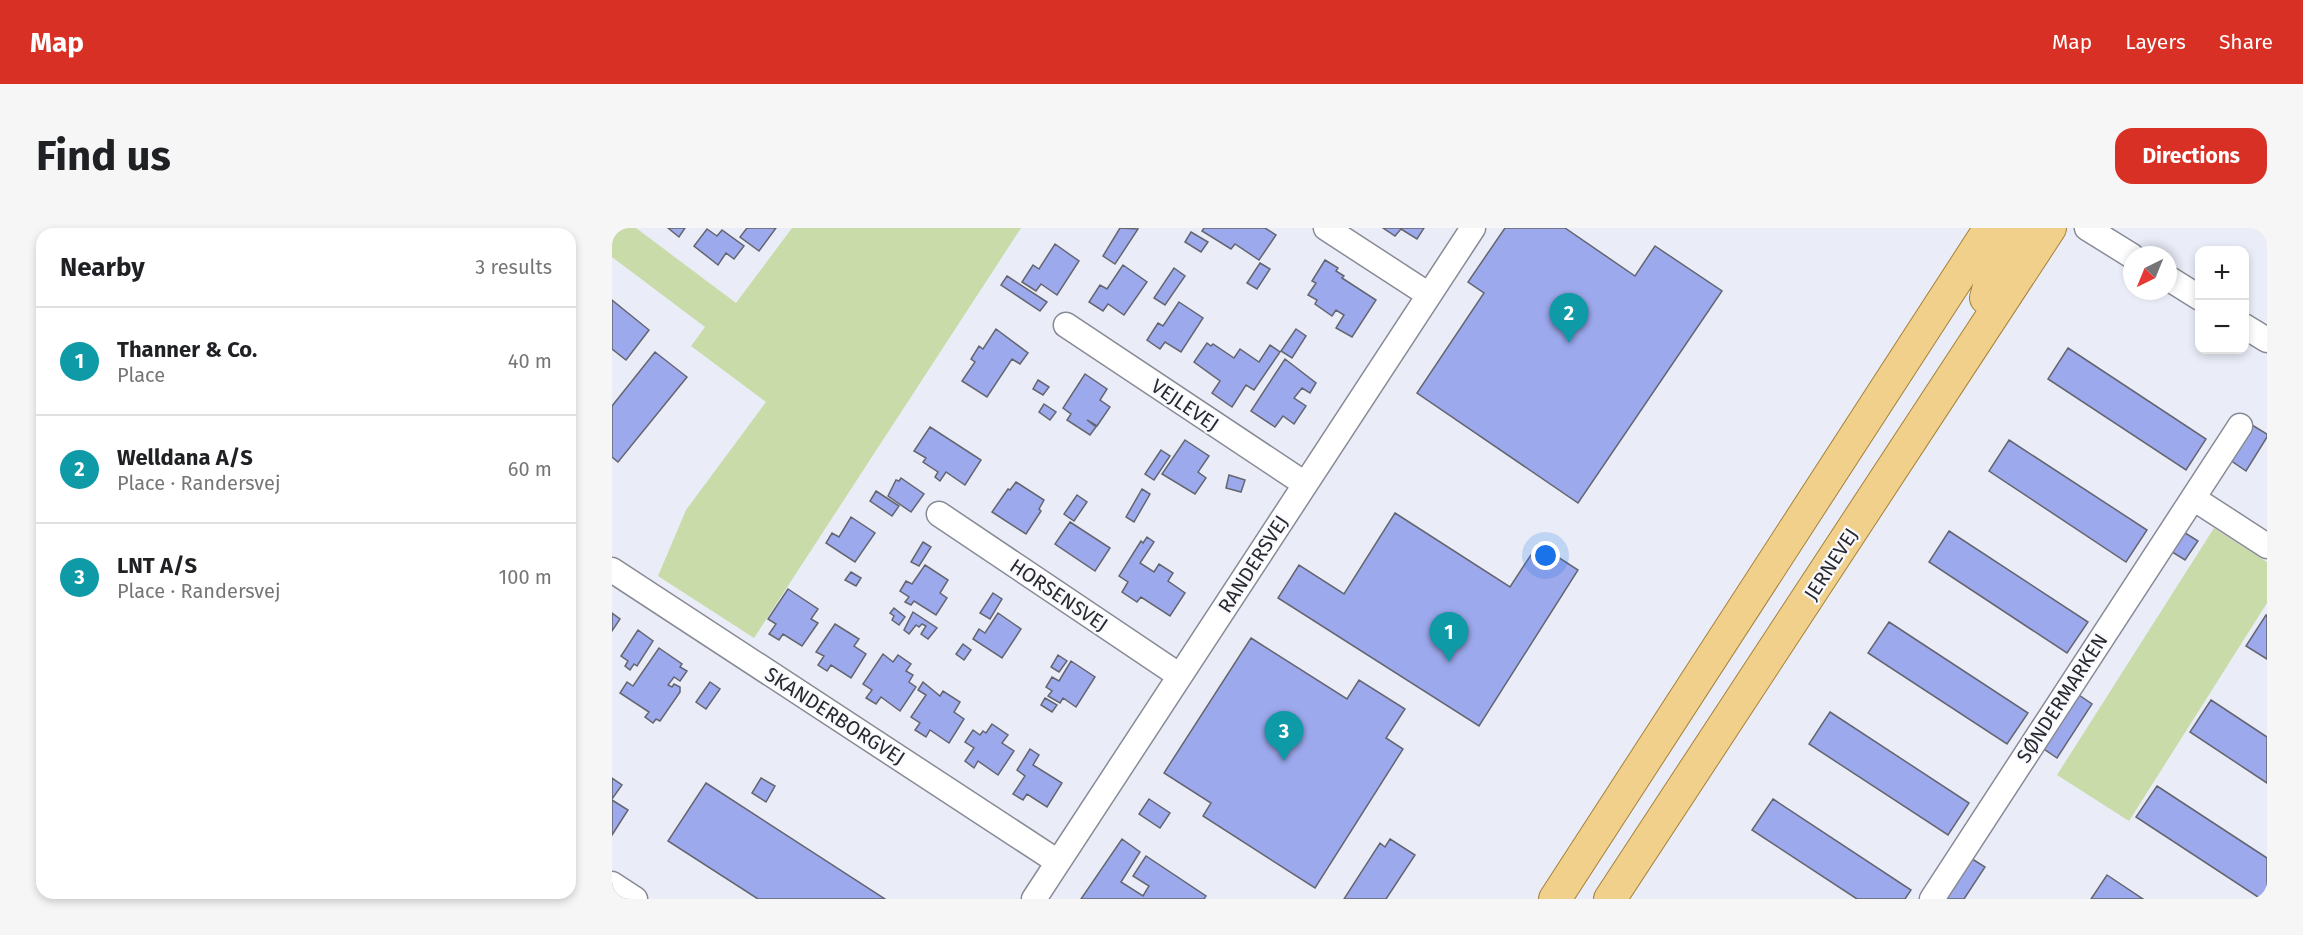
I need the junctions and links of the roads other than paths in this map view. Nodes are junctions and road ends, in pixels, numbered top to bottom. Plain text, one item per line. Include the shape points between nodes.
1 (1326, 228) edge
2 (1473, 228) edge
3 (1990, 228) edge
4 (2022, 228) edge
5 (2050, 228) edge
6 (2087, 228) edge
7 (2123, 250) edge
8 (2177, 284) edge
9 (1429, 294) junction
10 (2195, 295) edge
11 (1066, 325) dead end
12 (2249, 329) edge
13 (2267, 340) edge
14 (1976, 343) junction
15 (2240, 426) dead end
16 (1305, 484) junction
17 (2193, 498) junction
18 (939, 514) dead end
19 (2267, 546) edge
20 (612, 570) edge
21 (1180, 676) junction
22 (1058, 862) junction
23 (612, 884) edge
24 (635, 899) edge
25 (1034, 899) edge
26 (1555, 899) edge
27 (1610, 899) edge
28 (1932, 899) edge

1 - 9 street
2 - 9 street, RANDERSVEJ
3 - 26 main road
4 - 14 main road via 1990,282
5 - 14 main road, JERNEVEJ
6 - 7 street
8 - 10 street
9 - 16 street, RANDERSVEJ
11 - 16 street, VEJLEVEJ
12 - 13 street
14 - 27 main road, JERNEVEJ
15 - 17 street, SØNDERMARKEN
16 - 21 street, RANDERSVEJ
17 - 19 street
17 - 28 street, SØNDERMARKEN
18 - 21 street, HORSENSVEJ
20 - 22 street, SKANDERBORGVEJ
21 - 22 street, RANDERSVEJ
22 - 25 street, RANDERSVEJ
23 - 24 street

